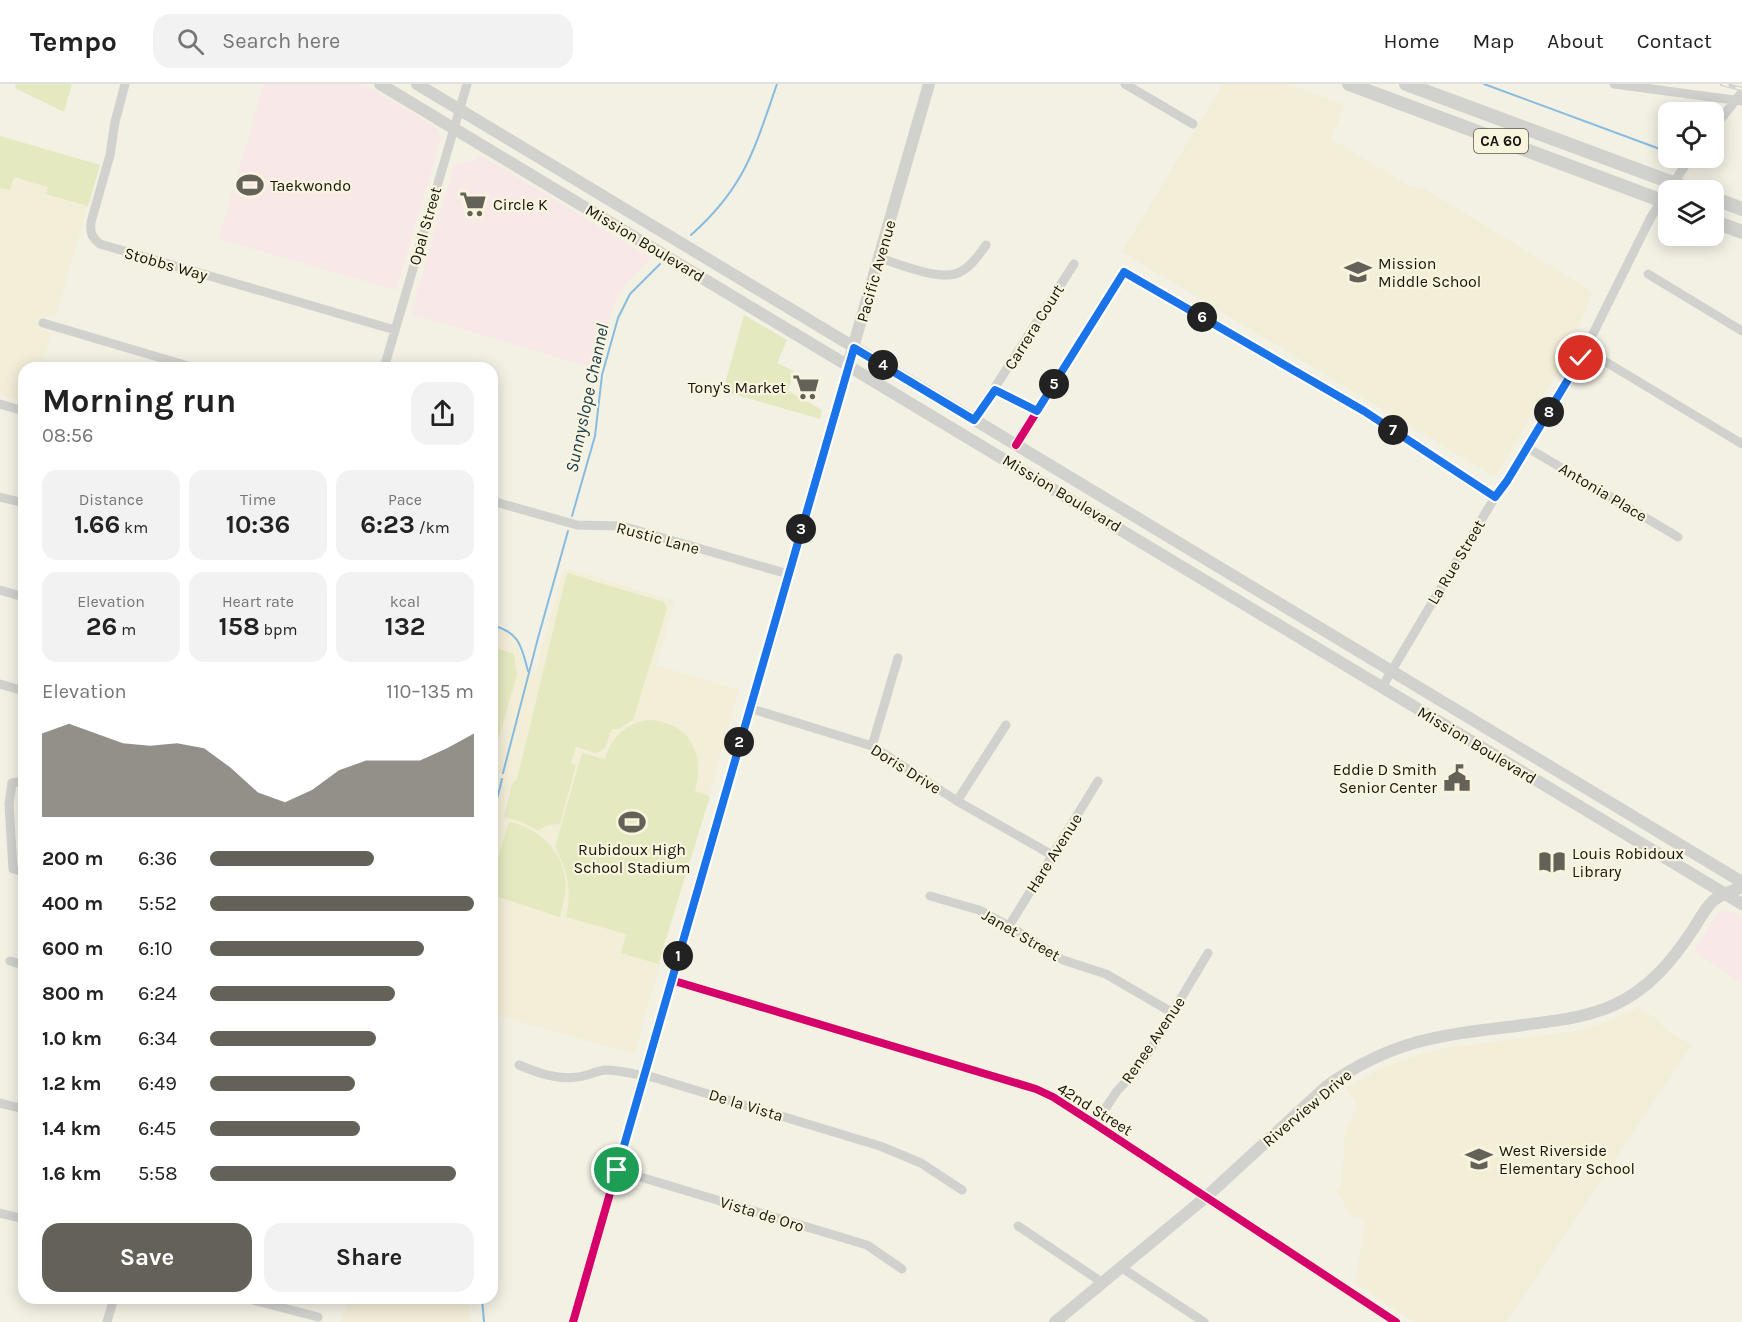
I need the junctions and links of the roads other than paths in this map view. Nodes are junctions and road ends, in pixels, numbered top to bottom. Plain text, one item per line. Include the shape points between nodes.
1 (125, 84) edge
2 (380, 84) edge
3 (417, 84) edge
4 (467, 84) edge
5 (929, 84) edge
6 (1125, 84) edge
7 (1349, 84) edge
8 (1406, 84) edge
9 (1614, 84) edge
10 (1740, 98) edge
11 (459, 109) junction
12 (1724, 116) edge
13 (1193, 124) dead end
14 (454, 128) junction
15 (1682, 168) edge
16 (1665, 180) edge
17 (1658, 199) edge
18 (1724, 202) edge
19 (1742, 209) edge
20 (1724, 225) edge
21 (1742, 232) edge
22 (986, 245) dead end
23 (879, 258) junction
24 (1074, 264) dead end
25 (1648, 273) dead end
26 (43, 323) dead end
27 (395, 330) junction
28 (1742, 331) edge
29 (854, 348) junction
30 (1586, 350) junction
31 (175, 362) edge
32 (386, 362) edge
33 (848, 365) junction
34 (995, 390) junction
35 (0, 404) edge
36 (18, 409) edge
37 (1037, 411) junction
38 (974, 420) junction
39 (1742, 444) edge
40 (1016, 445) junction
41 (1528, 447) junction
42 (0, 497) edge
43 (1495, 497) junction
44 (18, 502) edge
45 (498, 503) edge
46 (1678, 537) dead end
47 (788, 574) junction
48 (0, 590) edge
49 (18, 595) edge
50 (898, 658) dead end
51 (1391, 671) junction
52 (0, 684) edge
53 (1382, 687) junction
54 (18, 689) edge
55 (749, 708) junction
56 (1006, 724) dead end
57 (872, 746) junction
58 (1098, 781) dead end
59 (18, 782) edge
60 (957, 801) junction
61 (1052, 855) junction
62 (18, 870) edge
63 (1742, 884) edge
64 (1726, 894) junction
65 (930, 896) dead end
66 (1742, 904) edge
67 (1010, 926) junction
68 (1208, 953) dead end
69 (10, 961) dead end
70 (18, 963) edge
71 (671, 980) junction
72 (1173, 1013) junction
73 (519, 1065) dead end
74 (644, 1076) junction
75 (0, 1103) edge
76 (18, 1108) edge
77 (1095, 1124) junction
78 (617, 1170) junction
79 (962, 1190) dead end
80 (1206, 1197) junction
81 (0, 1214) edge
82 (18, 1218) edge
83 (1018, 1227) dead end
84 (1122, 1268) junction
85 (902, 1269) dead end
86 (1103, 1283) junction
87 (112, 1304) edge
88 (268, 1304) edge
89 (318, 1317) dead end
90 (107, 1322) edge
91 (573, 1322) edge
92 (1055, 1322) edge
93 (1204, 1322) edge
94 (1396, 1322) edge

1 - 27 street, Stobbs Way via 91,222 94,240
2 - 14 main road, Mission Boulevard
3 - 11 main road, Mission Boulevard
4 - 11 street, Opal Street
5 - 23 main road, Pacific Avenue
6 - 13 street
7 - 17 highway, CA 60
8 - 16 highway, CA 60
9 - 10 street
10 - 12 street
11 - 14 street, Opal Street
11 - 29 main road, Mission Boulevard
14 - 27 street, Opal Street
14 - 33 main road, Mission Boulevard
15 - 30 street, La Rue Street via 1651,217
18 - 19 highway
20 - 21 highway
22 - 23 street via 969,266 955,274 938,275
23 - 29 main road, Pacific Avenue
24 - 34 street, Carrera Court
25 - 28 street
26 - 31 street
27 - 32 street, Opal Street
29 - 33 main road, Pacific Avenue
29 - 38 main road, Mission Boulevard
30 - 39 street
30 - 41 street, La Rue Street
33 - 47 street, Pacific Avenue
33 - 53 main road, Mission Boulevard
34 - 37 street
34 - 38 street, Carrera Court
35 - 36 street
37 - 40 street
37 - 43 street via 1124,272 1364,411
38 - 40 main road, Mission Boulevard
40 - 51 main road, Mission Boulevard
41 - 43 street, La Rue Street
41 - 46 street, Antonia Place
42 - 44 street
43 - 51 street, La Rue Street
45 - 47 street, Rustic Lane via 577,525 622,526
47 - 55 street, Pacific Avenue
48 - 49 street
50 - 57 street
51 - 53 street, La Rue Street
51 - 63 main road, Mission Boulevard
52 - 54 street
53 - 64 main road, Mission Boulevard
55 - 57 street, Doris Drive
55 - 71 street, Pacific Avenue
56 - 60 street
57 - 60 street, Doris Drive
58 - 61 street, Hare Avenue
59 - 62 street via 12,783 9,804 14,869
60 - 61 street, Doris Drive
61 - 67 street, Hare Avenue
63 - 64 main road, Riverview Drive
64 - 66 main road, Mission Boulevard
64 - 80 main road, Riverview Drive via 1713,901 1663,970 1617,1004 1571,1019 1445,1035 1371,1058 1328,1086
65 - 67 street, Janet Street via 979,910
67 - 72 street, Janet Street via 1063,960 1106,974
68 - 72 street, Renee Avenue
69 - 70 street
71 - 74 street, Pacific Avenue
71 - 77 street, 42nd Street via 1036,1089
72 - 77 street, Renee Avenue
73 - 74 street, De la Vista via 564,1078 603,1070
74 - 78 street, Pacific Avenue
74 - 79 street, De la Vista via 880,1146 921,1163
75 - 76 street
77 - 80 street, 42nd Street
78 - 85 street, Vista de Oro via 867,1245
78 - 91 street, Pacific Avenue
80 - 84 main road, Riverview Drive
80 - 94 street, 42nd Street
81 - 82 street
83 - 86 street
84 - 86 main road, Riverview Drive
84 - 93 street
86 - 92 main road, Riverview Drive
87 - 90 street
88 - 89 street

